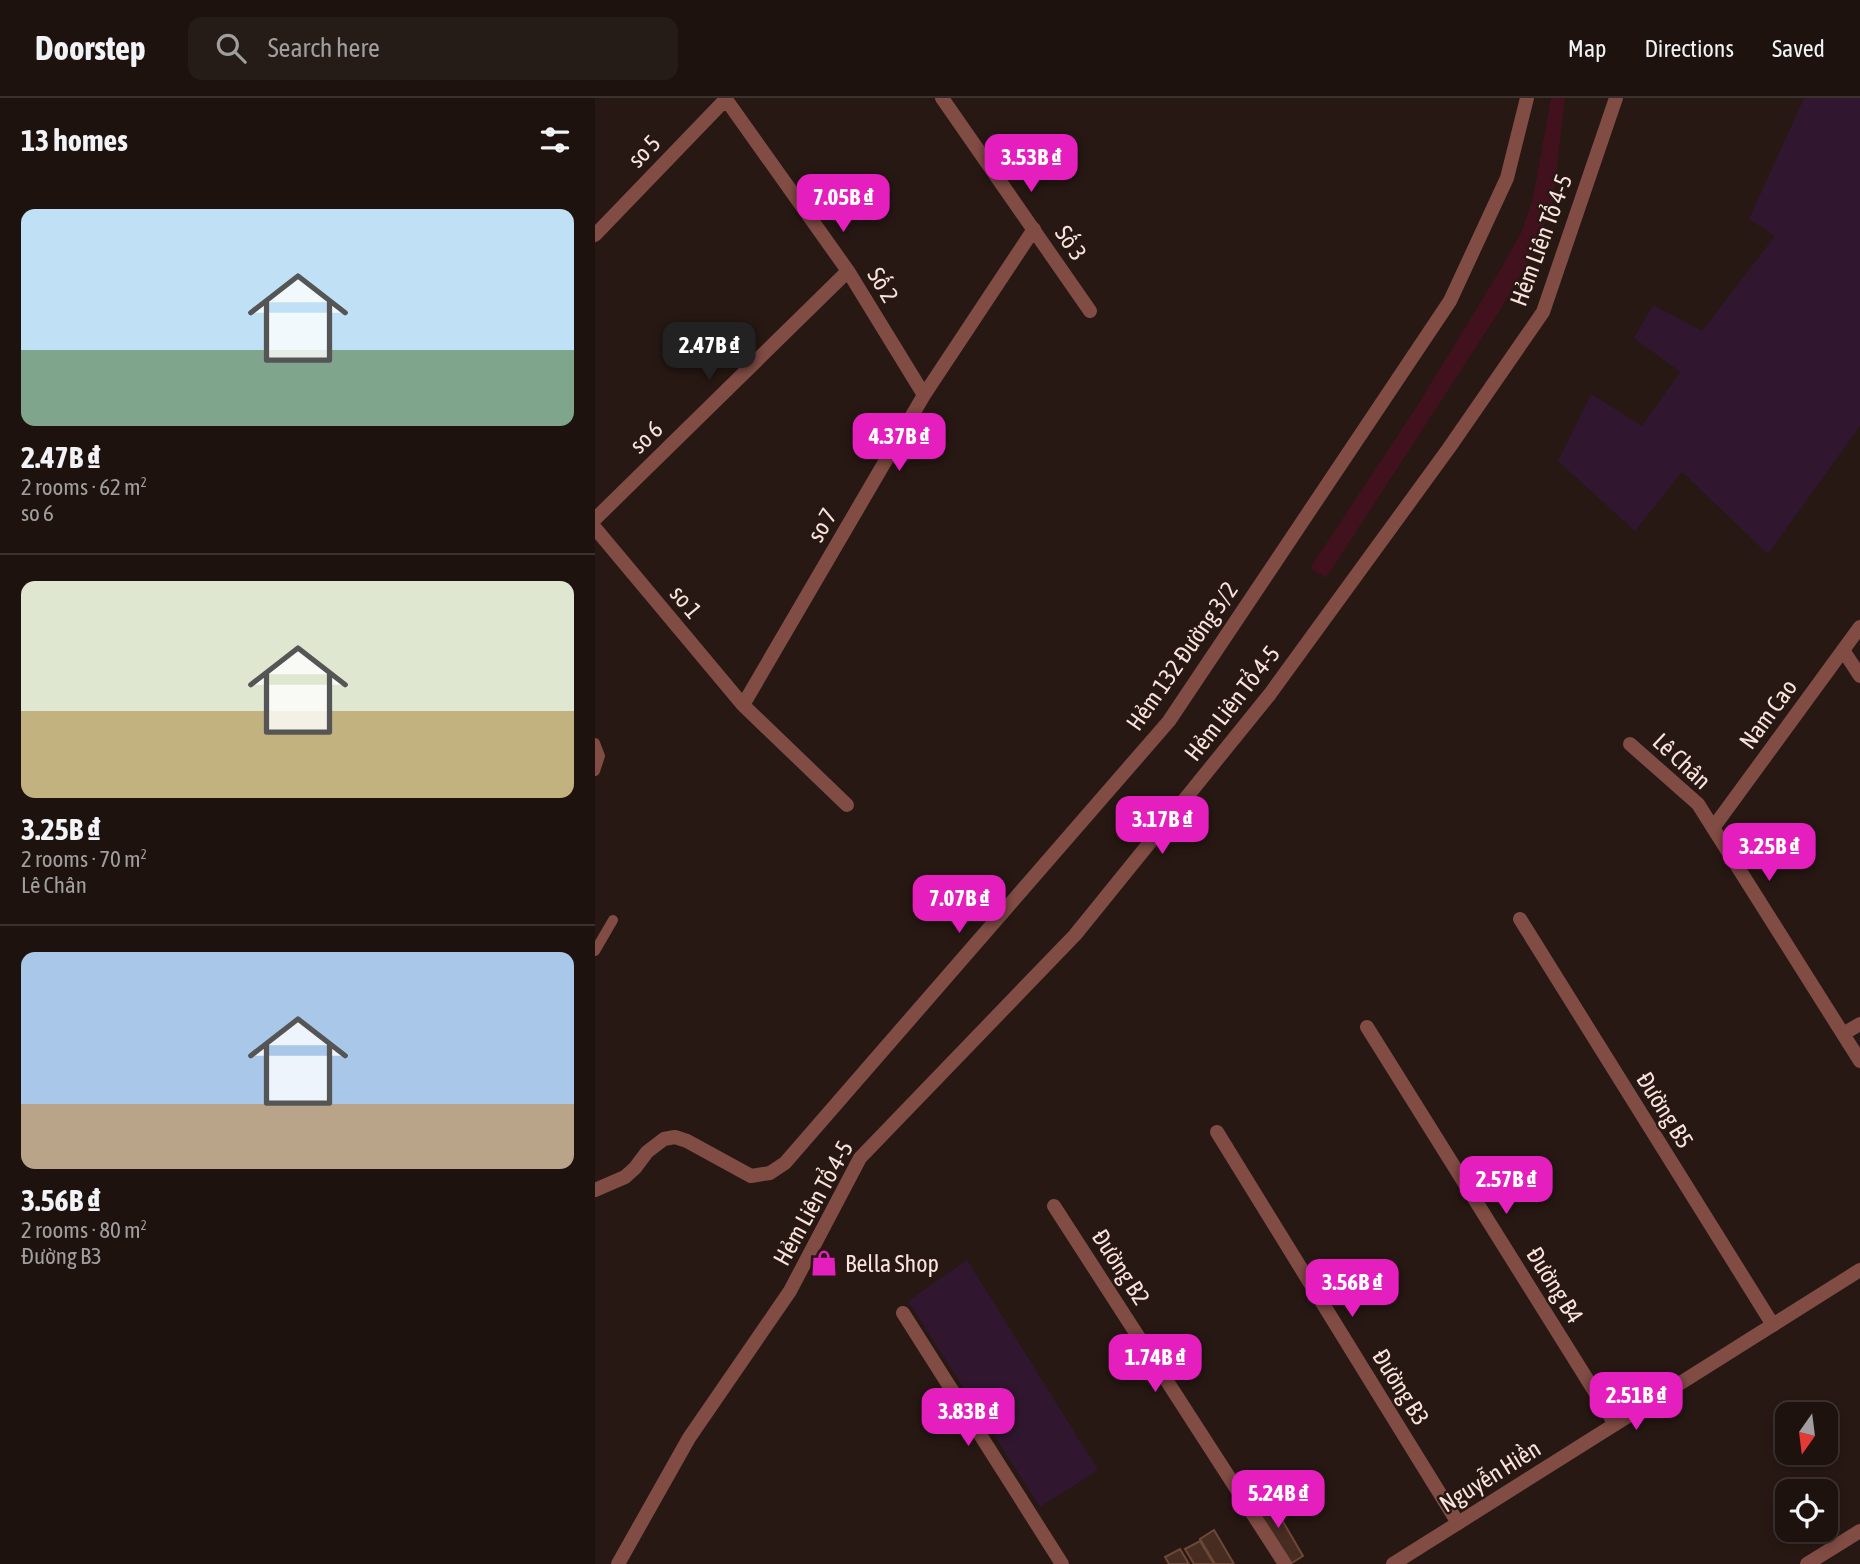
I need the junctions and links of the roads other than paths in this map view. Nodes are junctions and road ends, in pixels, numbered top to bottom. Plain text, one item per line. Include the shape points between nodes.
1 (726, 98) edge
2 (941, 98) edge
3 (1527, 98) edge
4 (1616, 98) edge
5 (1034, 229) junction
6 (595, 235) edge
7 (848, 271) junction
8 (1090, 311) dead end
9 (924, 395) junction
10 (595, 519) edge
11 (595, 528) edge
12 (1860, 627) edge
13 (1843, 650) junction
14 (1860, 676) edge
15 (743, 705) junction
16 (595, 743) edge
17 (1630, 744) dead end
18 (595, 771) edge
19 (847, 805) dead end
20 (1713, 828) junction
21 (1520, 919) dead end
22 (613, 920) dead end
23 (595, 951) edge
24 (1860, 1024) edge
25 (1367, 1027) dead end
26 (1843, 1034) junction
27 (1860, 1061) edge
28 (1217, 1132) dead end
29 (595, 1190) edge
30 (1054, 1206) dead end
31 (1860, 1270) edge
32 (903, 1313) dead end
33 (1773, 1325) junction
34 (1615, 1424) junction
35 (1458, 1523) junction
36 (1860, 1531) edge
37 (618, 1564) edge
38 (1062, 1564) edge
39 (1285, 1564) edge
40 (1393, 1564) edge
41 (1807, 1564) edge

1 - 6 street, so 5
1 - 7 street, Số 2
2 - 5 street, Số 3
3 - 29 street, Hẻm 132 Đường 3/2 via 1507,178 1450,301 1169,720 785,1163 771,1173 751,1176 675,1137 647,1152 625,1177
4 - 37 street, Hẻm Liên Tổ 4-5 via 1543,312 1270,694 1075,935 860,1158 790,1291 689,1438
5 - 8 street, Số 3
5 - 9 street, so 7
7 - 9 street, Số 2
7 - 10 street, so 6
9 - 15 street, so 7
11 - 15 street, so 1
12 - 13 street, Nam Cao
13 - 14 street
13 - 20 street, Nam Cao
15 - 19 street, so 1
16 - 18 lane via 600,756
17 - 20 street, Lê Chân via 1698,804
20 - 26 street, Lê Chân
21 - 33 street, Đường B5
22 - 23 lane
24 - 26 street
25 - 34 street, Đường B4
26 - 27 street, Lê Chân
28 - 35 street, Đường B3
30 - 39 street, Đường B2
31 - 33 street, Nguyễn Hiền
32 - 38 street
33 - 34 street, Nguyễn Hiền
34 - 35 street, Nguyễn Hiền
35 - 40 street, Nguyễn Hiền
36 - 41 street

